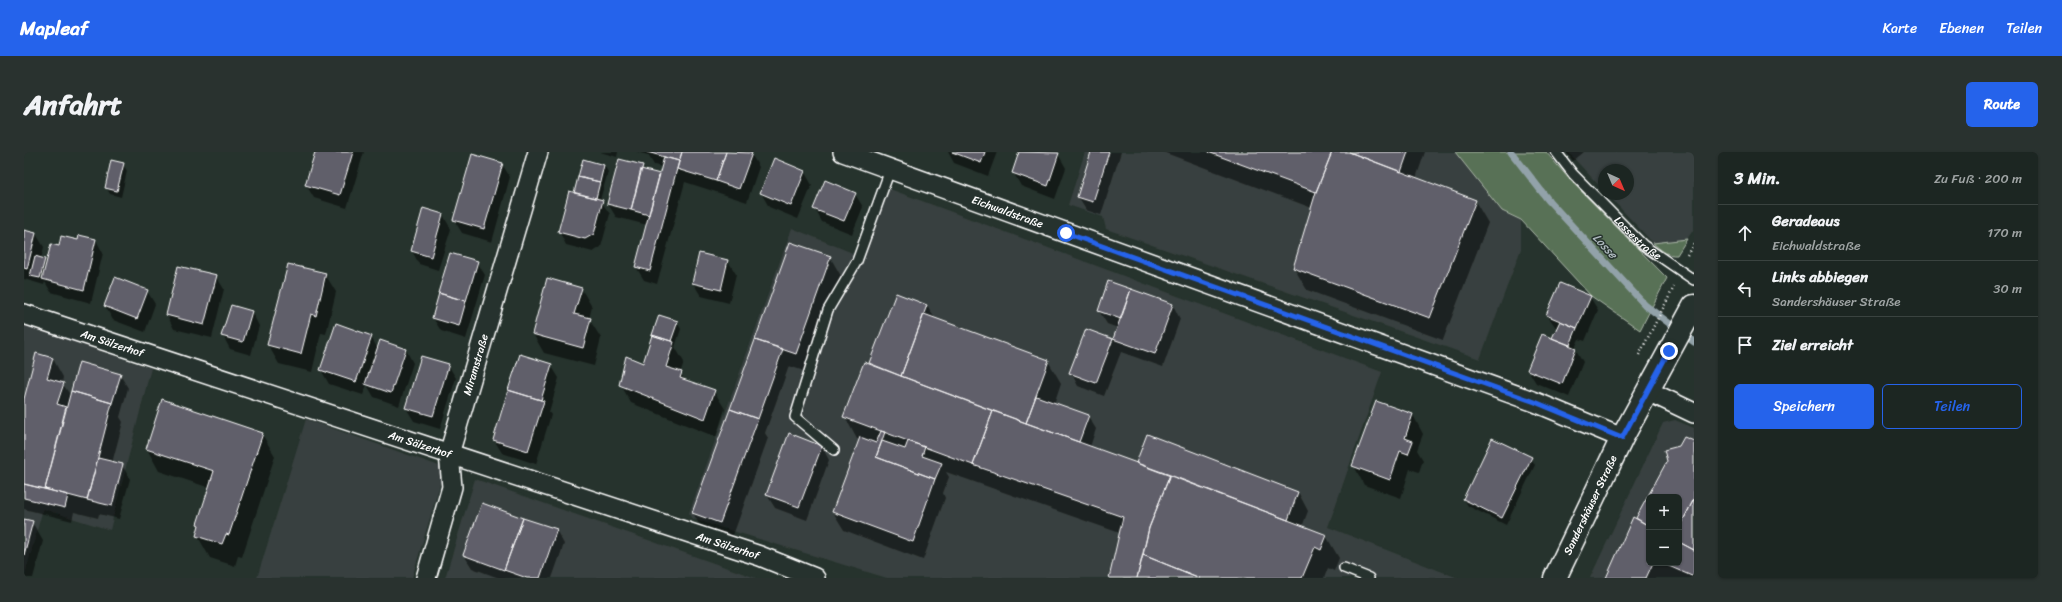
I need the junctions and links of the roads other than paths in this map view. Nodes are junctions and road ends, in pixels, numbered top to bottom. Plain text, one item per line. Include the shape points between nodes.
1 (538, 152) edge
2 (843, 152) edge
3 (1556, 152) edge
4 (890, 170) junction
5 (1694, 280) edge
6 (1694, 306) edge
7 (24, 314) edge
8 (1648, 391) junction
9 (1694, 413) edge
10 (1622, 438) junction
11 (834, 450) dead end
12 (449, 454) junction
13 (1344, 568) dead end
14 (426, 578) edge
15 (815, 578) edge
16 (1369, 578) edge
17 (1555, 578) edge

1 - 12 street, Miramstraße
2 - 4 street, Eichwaldstraße
3 - 5 lane, Lossestraße via 1573,174 1643,245
4 - 10 street, Eichwaldstraße via 1535,402
4 - 11 lane via 857,261 828,310 795,418
6 - 8 main road, Sandershäuser Straße
7 - 12 street, Am Sälzerhof
8 - 9 street
8 - 10 main road, Sandershäuser Straße
10 - 17 main road, Sandershäuser Straße
12 - 14 street, Miramstraße via 452,486
12 - 15 street, Am Sälzerhof via 760,556
13 - 16 lane

